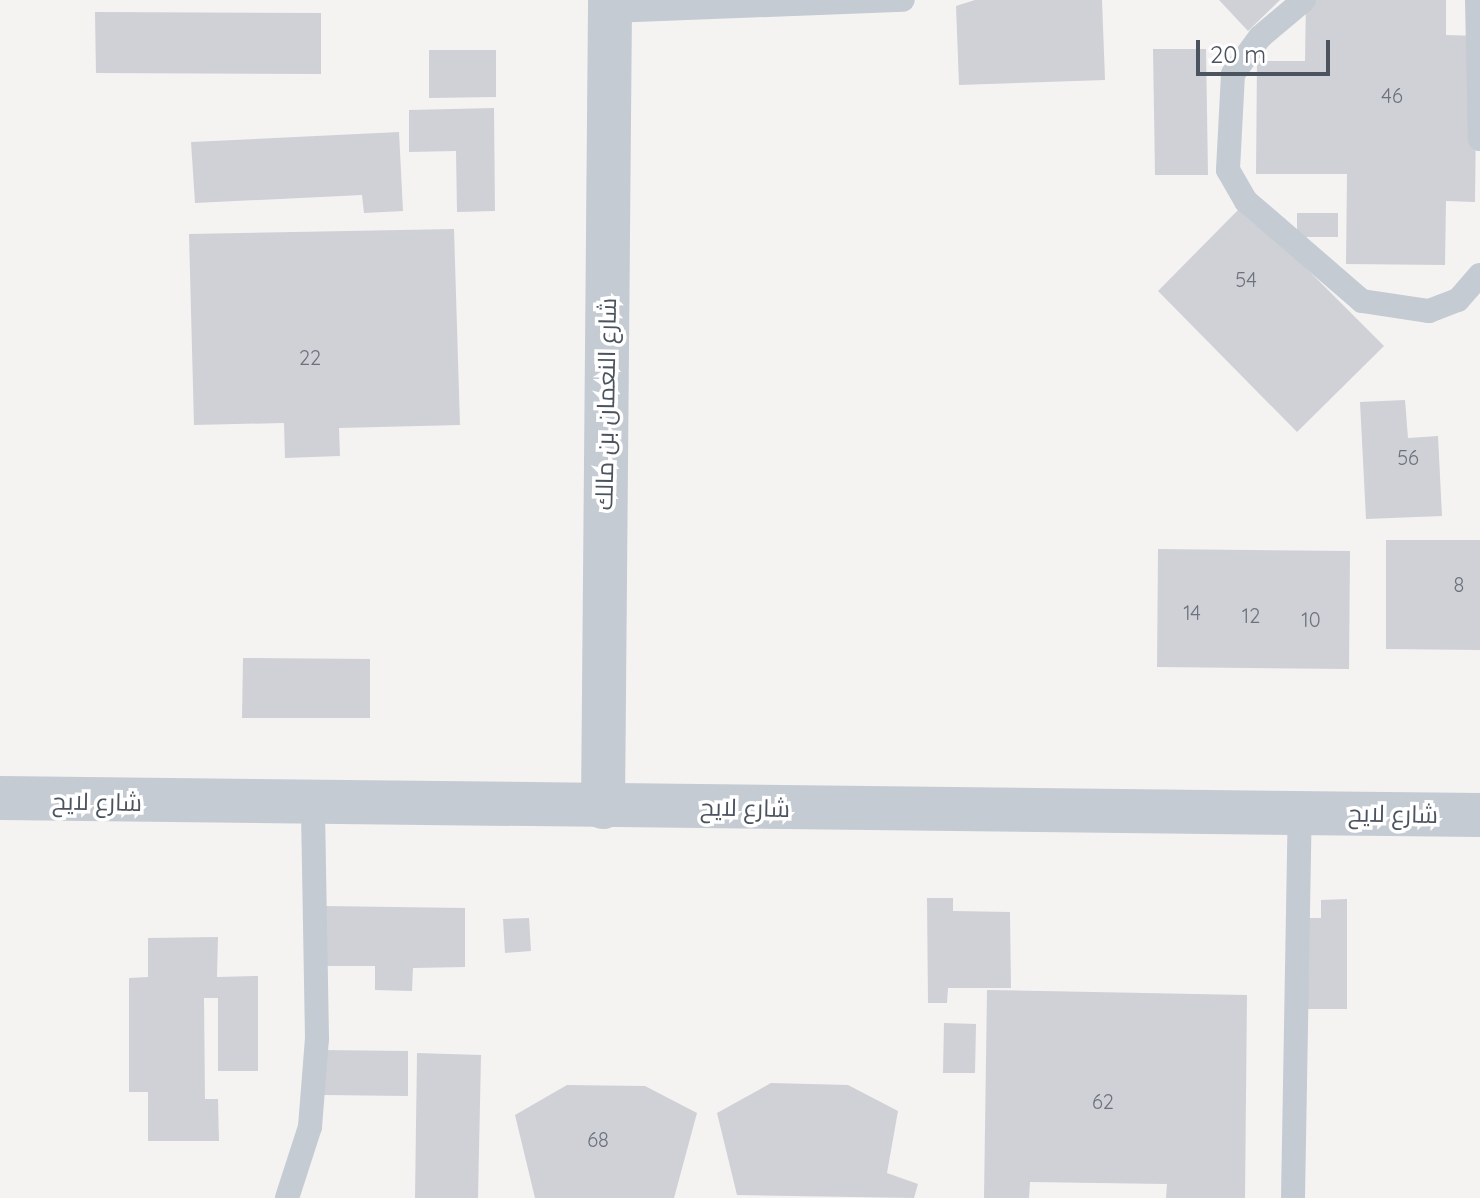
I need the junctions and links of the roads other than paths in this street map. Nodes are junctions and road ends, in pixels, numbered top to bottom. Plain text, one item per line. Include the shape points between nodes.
1 (903, 0) edge
2 (1304, 0) edge
3 (1477, 0) edge
4 (610, 6) edge
5 (1480, 139) edge
6 (1480, 275) edge
7 (3, 801) edge
8 (313, 804) junction
9 (603, 807) junction
10 (1300, 813) junction
11 (1480, 815) edge
12 (287, 1198) edge
13 (1293, 1198) edge

1 - 4 lane
2 - 6 lane via 1260,37 1233,74 1228,170 1246,201 1362,301 1429,311 1458,300
3 - 5 lane
4 - 9 street, شارع النعمان بن مالك
7 - 8 street, شارع لايح
8 - 9 street, شارع لايح
8 - 12 lane via 317,1039 310,1127
9 - 10 street, شارع لايح
10 - 11 street, شارع لايح
10 - 13 lane

